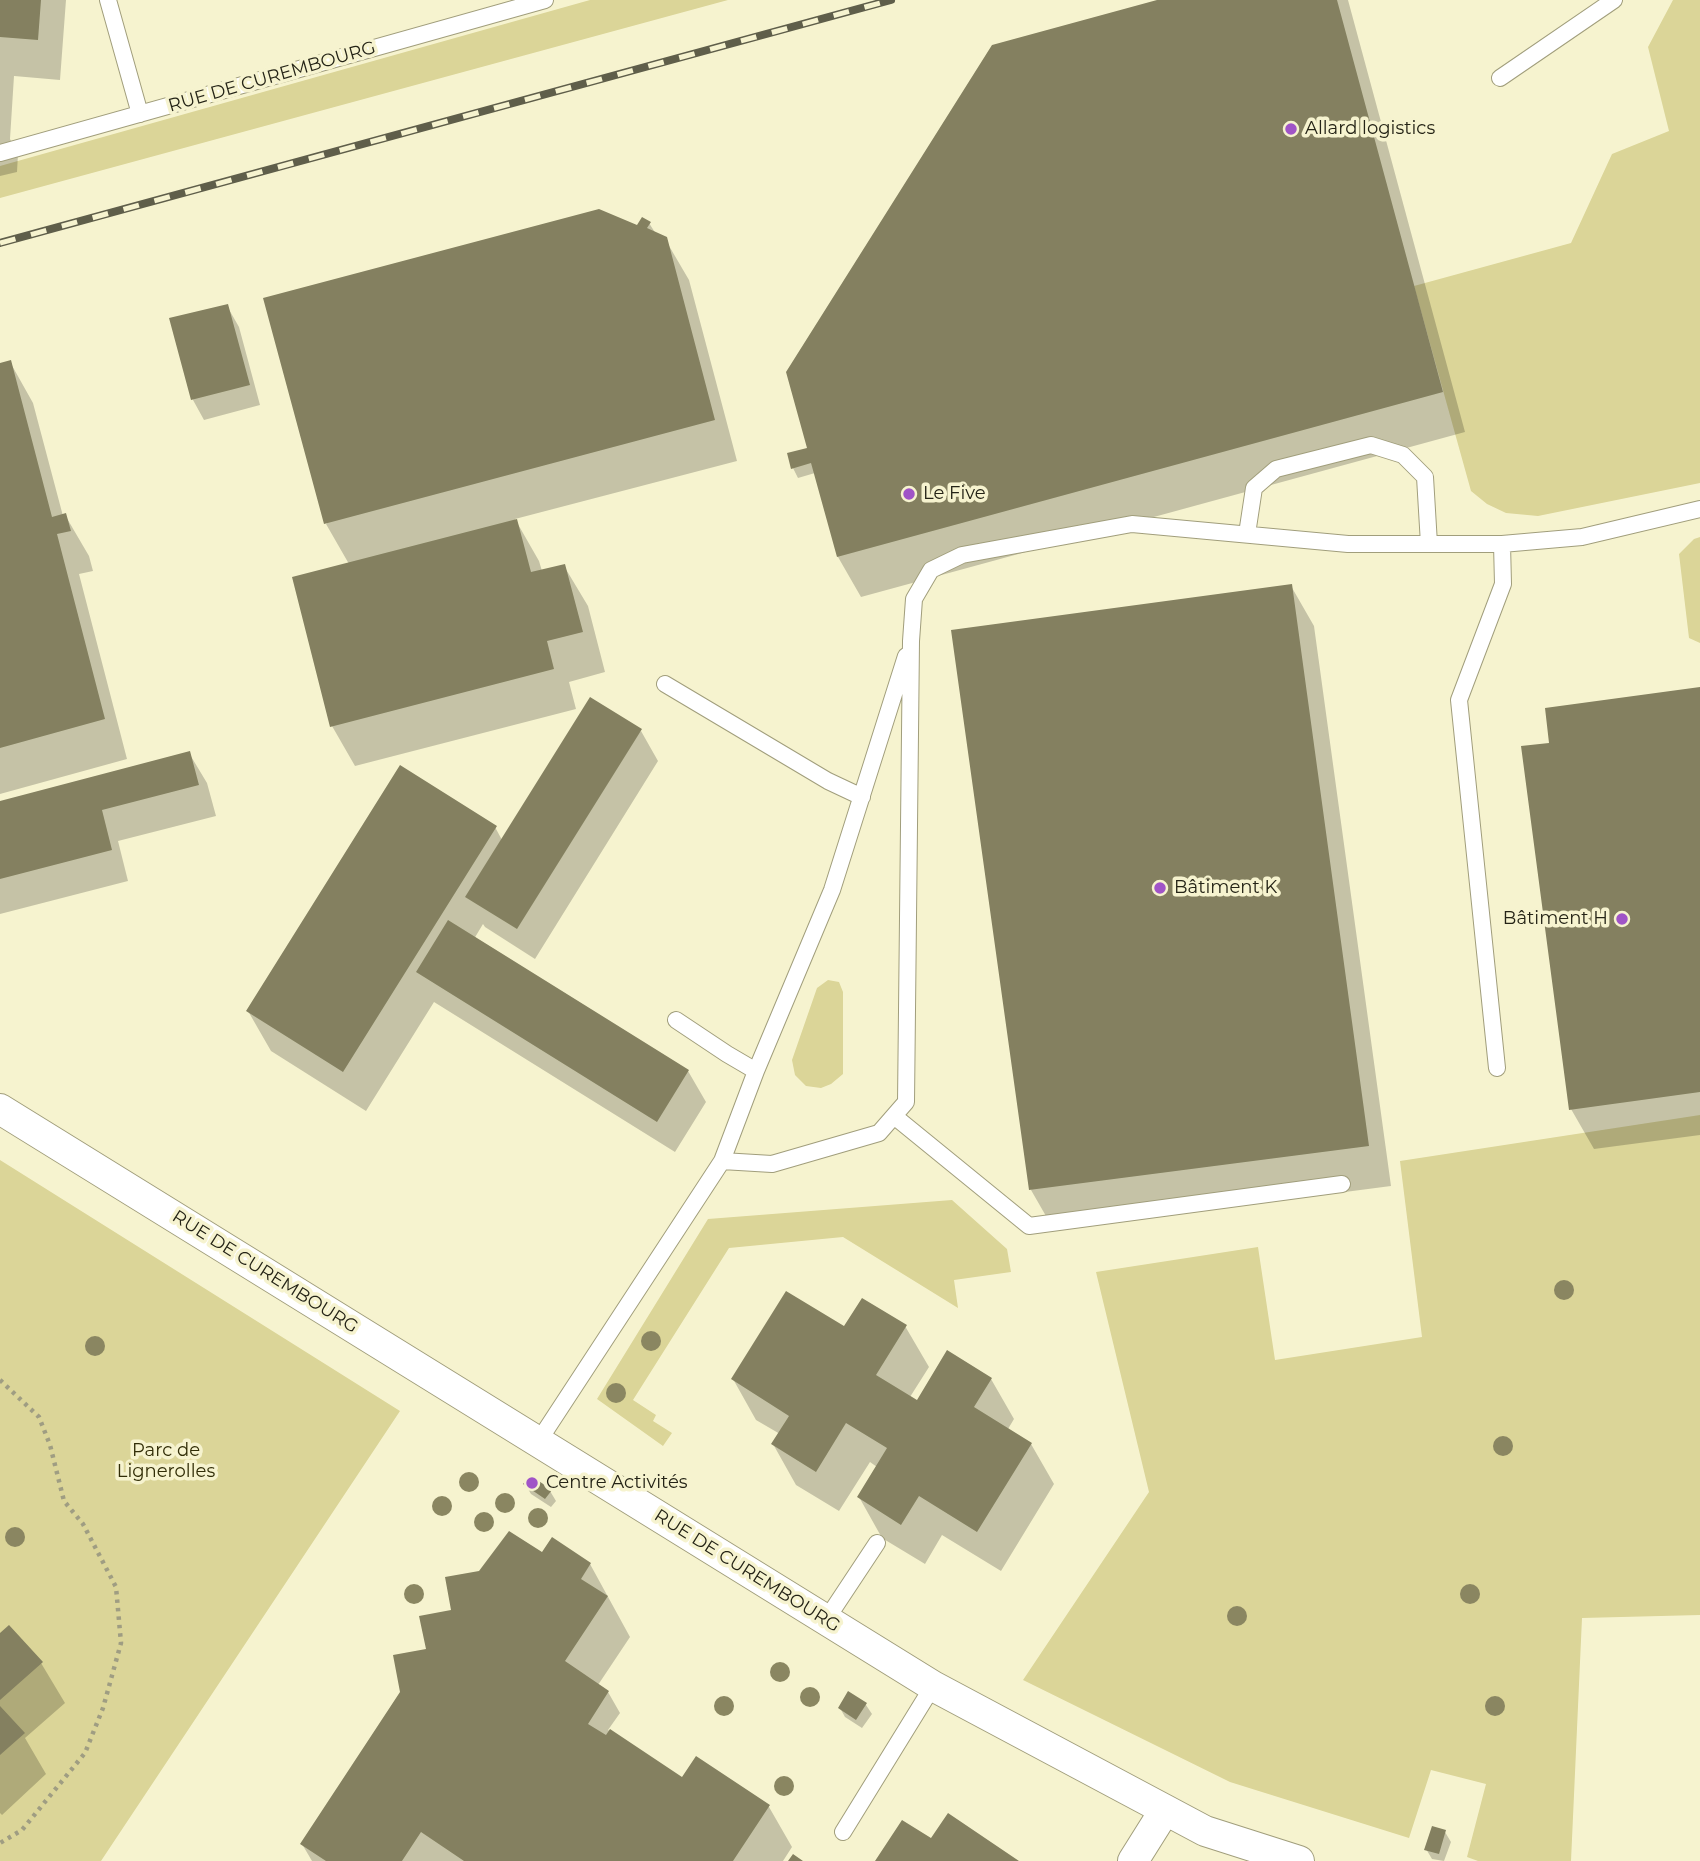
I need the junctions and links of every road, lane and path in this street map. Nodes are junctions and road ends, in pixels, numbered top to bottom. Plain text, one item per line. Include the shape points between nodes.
1 (108, 0) edge
2 (545, 0) edge
3 (1614, 0) edge
4 (1500, 78) dead end
5 (140, 114) junction
6 (0, 153) edge
7 (1700, 509) edge
8 (1247, 534) junction
9 (1429, 544) junction
10 (1502, 544) junction
11 (911, 641) junction
12 (665, 684) dead end
13 (862, 797) junction
14 (676, 1020) dead end
15 (1497, 1068) dead end
16 (755, 1071) junction
17 (0, 1109) edge
18 (894, 1116) junction
19 (722, 1161) junction
20 (1342, 1184) dead end
21 (0, 1380) edge
22 (538, 1442) junction
23 (877, 1543) dead end
24 (826, 1620) junction
25 (933, 1686) junction
26 (1165, 1811) junction
27 (843, 1832) dead end
28 (0, 1843) edge
29 (1133, 1861) edge
30 (1299, 1861) edge

1 - 5 lane
2 - 5 lane, RUE DE CUREMBOURG
3 - 4 lane
5 - 6 lane, RUE DE CUREMBOURG
7 - 10 lane via 1582,537
8 - 9 lane via 1348,544
8 - 9 lane via 1254,488 1276,469 1371,445 1403,455 1426,477
8 - 11 lane via 1132,524 962,555 931,570 914,599
9 - 10 lane
10 - 15 lane via 1503,584 1459,700
11 - 13 lane
11 - 18 lane via 906,1102
12 - 13 lane
13 - 16 lane via 832,890
14 - 16 lane
16 - 19 lane
17 - 22 street, RUE DE CUREMBOURG
18 - 19 lane via 879,1133 772,1164
18 - 20 lane via 1029,1226
19 - 22 lane
21 - 28 path via 39,1417 64,1501 83,1524 116,1587 121,1643 85,1753 22,1830
22 - 24 street, RUE DE CUREMBOURG
23 - 24 lane
24 - 25 street, RUE DE CUREMBOURG
25 - 26 street, RUE DE CUREMBOURG
25 - 27 lane
26 - 29 street
26 - 30 street, RUE DE CUREMBOURG via 1205,1831

